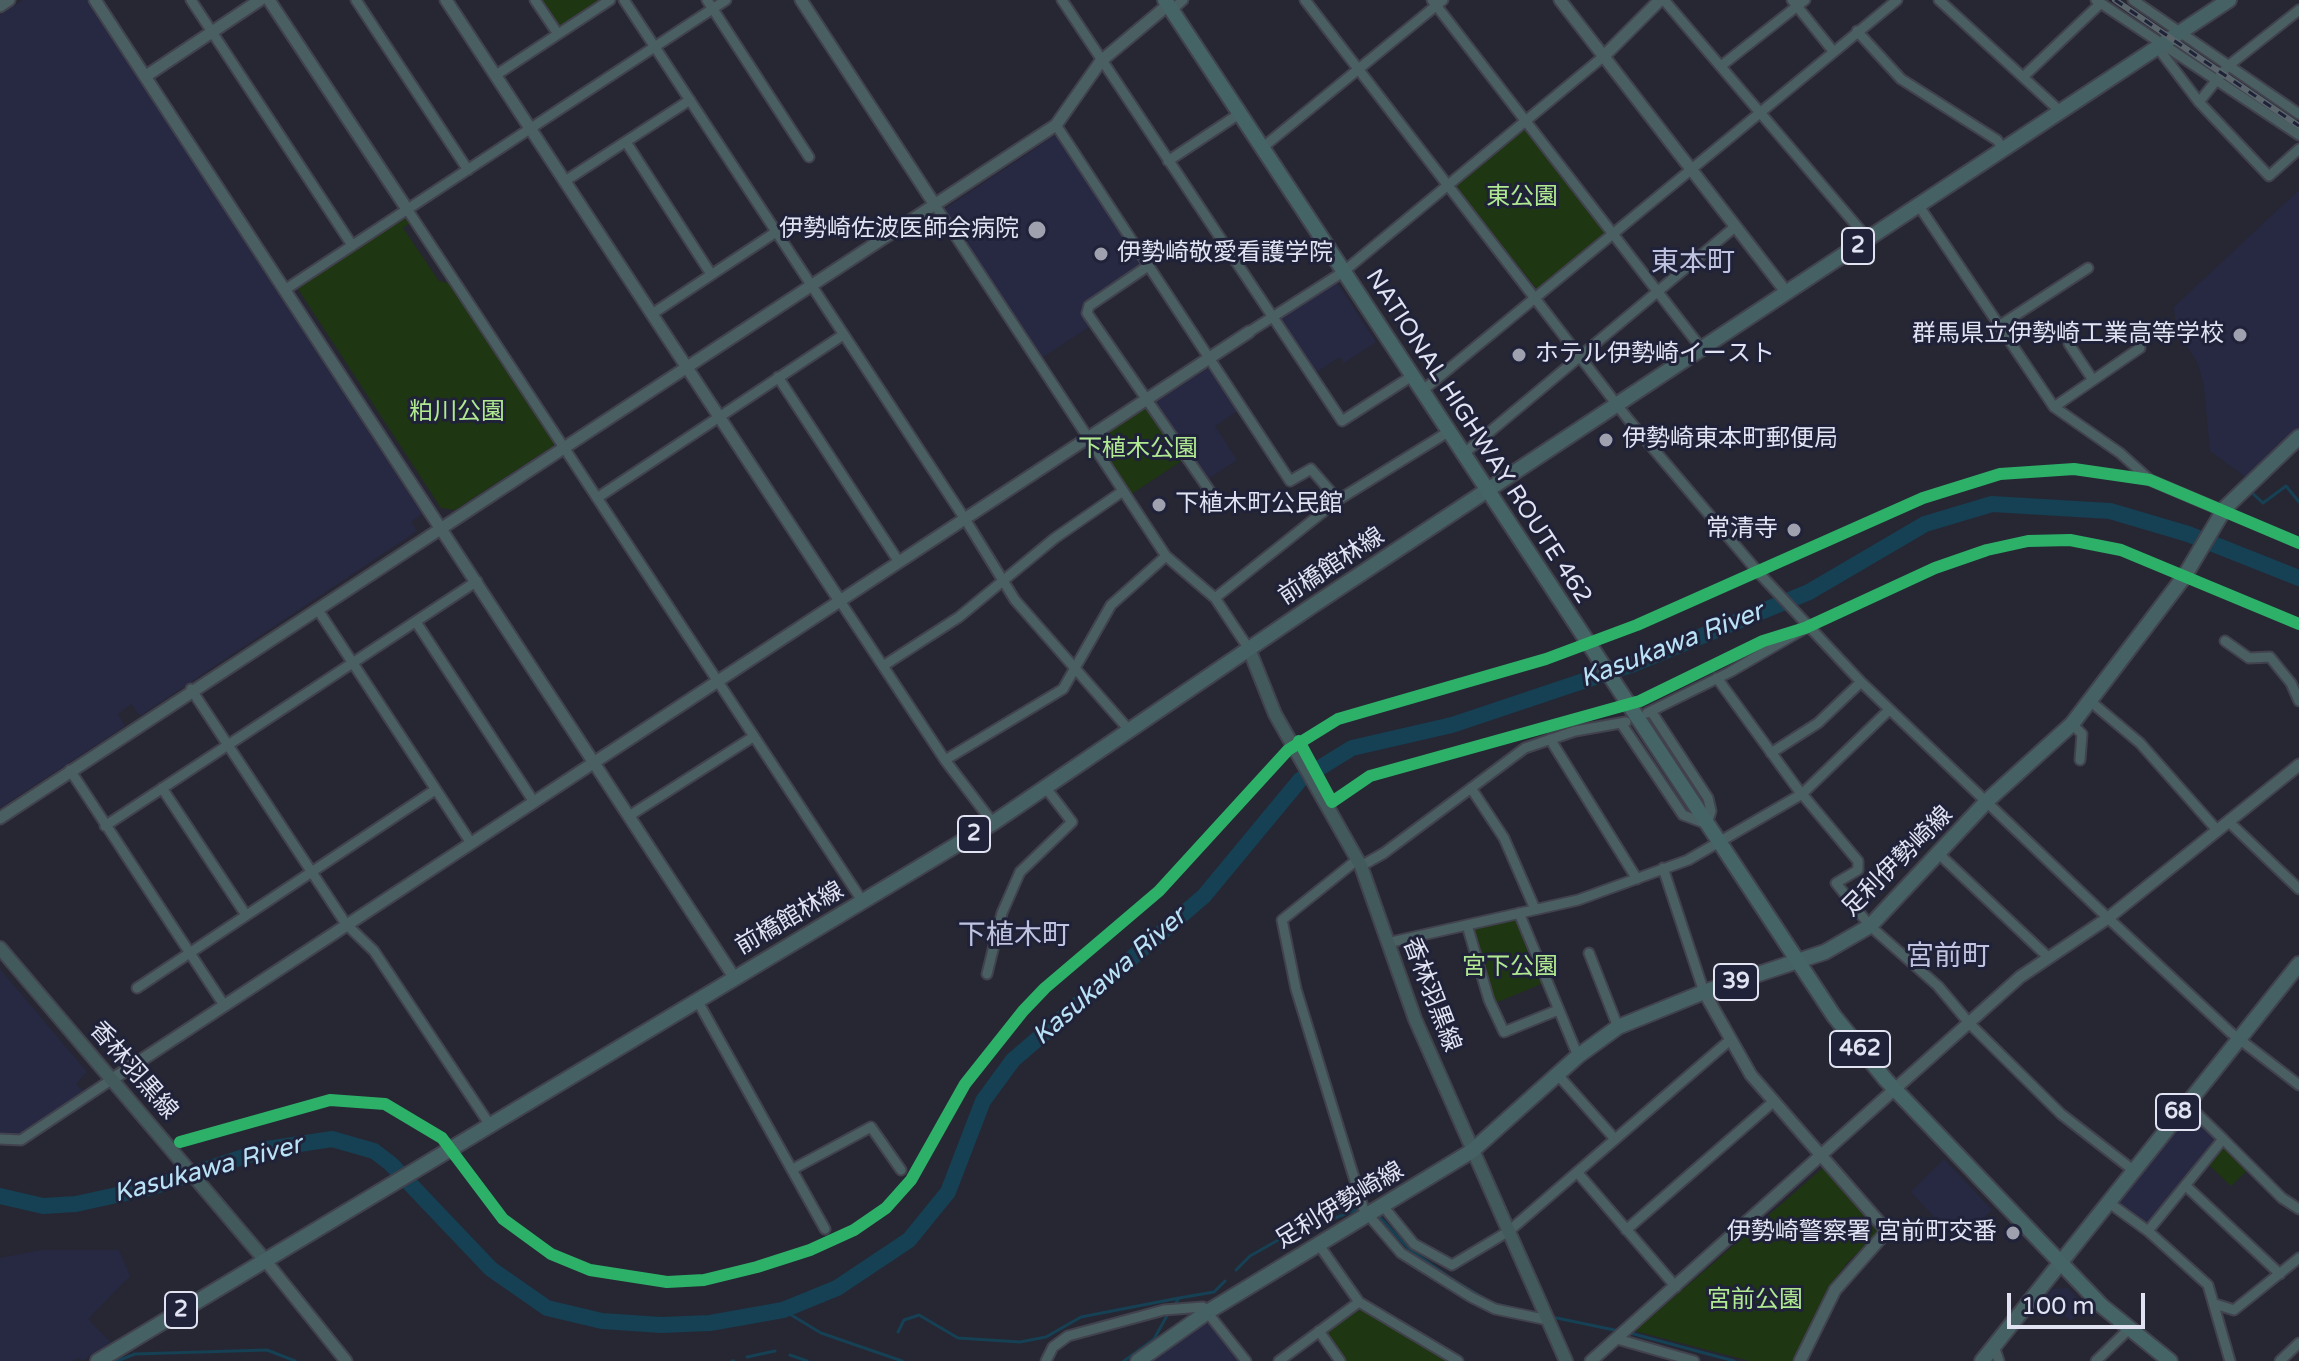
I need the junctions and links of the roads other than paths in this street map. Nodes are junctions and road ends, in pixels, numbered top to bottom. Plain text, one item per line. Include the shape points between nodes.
1 (9, 0) edge
2 (95, 0) edge
3 (191, 0) edge
4 (260, 0) edge
5 (269, 0) edge
6 (356, 0) edge
7 (446, 0) edge
8 (535, 0) edge
9 (610, 0) edge
10 (624, 0) edge
11 (726, 0) edge
12 (801, 0) edge
13 (1062, 0) edge
14 (1183, 0) edge
15 (1305, 0) edge
16 (1560, 0) edge
17 (1662, 0) edge
18 (1897, 0) edge
19 (2133, 0) edge
20 (1943, 1) edge
21 (1437, 2) edge
22 (1798, 2) edge
23 (2098, 2) edge
24 (2219, 3) edge
25 (710, 4) edge
26 (1168, 5) edge
27 (0, 6) edge
28 (2299, 10) edge
29 (212, 31) junction
30 (1857, 31) junction
31 (558, 34) junction
32 (2180, 34) junction
33 (654, 47) junction
34 (2161, 47) junction
35 (1833, 51) junction
36 (1604, 56) junction
37 (1101, 61) junction
38 (1721, 66) junction
39 (2228, 66) junction
40 (1359, 69) junction
41 (496, 75) junction
42 (146, 76) junction
43 (2023, 77) junction
44 (2216, 80) junction
45 (690, 100) junction
46 (2199, 102) junction
47 (1759, 111) junction
48 (2061, 112) junction
49 (1239, 114) junction
50 (2299, 114) edge
51 (1525, 121) junction
52 (1056, 125) junction
53 (530, 128) junction
54 (2299, 135) edge
55 (626, 142) junction
56 (1262, 148) junction
57 (2299, 149) edge
58 (2004, 150) junction
59 (809, 157) dead end
60 (1168, 161) junction
61 (1690, 169) junction
62 (468, 170) junction
63 (565, 181) junction
64 (1447, 185) junction
65 (935, 205) junction
66 (1919, 206) junction
67 (407, 209) junction
68 (1736, 226) junction
69 (776, 232) junction
70 (1613, 234) junction
71 (1868, 239) junction
72 (352, 245) junction
73 (1148, 266) junction
74 (2088, 268) dead end
75 (1343, 272) junction
76 (711, 274) junction
77 (811, 287) junction
78 (286, 289) junction
79 (1658, 291) junction
80 (1787, 293) junction
81 (1536, 299) junction
82 (652, 314) junction
83 (1273, 318) junction
84 (1999, 326) junction
85 (1249, 332) joint
86 (843, 335) junction
87 (2069, 344) dead end
88 (2140, 348) dead end
89 (1702, 349) junction
90 (1581, 356) junction
91 (1209, 358) junction
92 (687, 368) junction
93 (1412, 376) junction
94 (778, 377) junction
95 (2093, 380) junction
96 (1422, 391) junction
97 (1147, 399) junction
98 (1618, 404) junction
99 (2054, 407) junction
100 (719, 416) junction
101 (1448, 432) junction
102 (2299, 437) edge
103 (1088, 438) junction
104 (564, 449) junction
105 (1462, 455) junction
106 (1123, 491) junction
107 (1487, 491) junction
108 (1214, 497) dead end
109 (597, 498) junction
110 (1338, 500) junction
111 (2222, 512) junction
112 (965, 519) junction
113 (443, 528) junction
114 (1166, 556) junction
115 (899, 562) junction
116 (477, 581) junction
117 (1002, 581) junction
118 (1215, 598) junction
119 (840, 601) junction
120 (318, 610) junction
121 (416, 622) junction
122 (1807, 624) junction
123 (2225, 641) dead end
124 (1249, 649) junction
125 (352, 664) junction
126 (883, 666) junction
127 (1075, 670) junction
128 (1717, 678) junction
129 (717, 682) junction
130 (1861, 682) junction
131 (191, 689) junction
132 (2090, 701) junction
133 (2299, 701) edge
134 (1889, 710) junction
135 (2072, 724) junction
136 (1130, 731) junction
137 (753, 737) junction
138 (1550, 739) junction
139 (229, 745) junction
140 (1771, 753) junction
141 (945, 760) junction
142 (2080, 760) dead end
143 (593, 762) junction
144 (2299, 765) edge
145 (70, 770) junction
146 (162, 788) junction
147 (1046, 788) junction
148 (1471, 788) junction
149 (435, 790) junction
150 (1802, 794) junction
151 (1988, 800) junction
152 (534, 802) junction
153 (629, 816) junction
154 (0, 818) edge
155 (2228, 821) junction
156 (993, 823) junction
157 (1707, 824) junction
158 (105, 826) junction
159 (2217, 830) junction
160 (1717, 841) junction
161 (471, 843) junction
162 (1939, 854) junction
163 (1360, 862) junction
164 (1663, 868) junction
165 (312, 872) junction
166 (1637, 879) junction
167 (2299, 889) edge
168 (863, 902) junction
169 (1535, 909) junction
170 (1519, 913) junction
171 (246, 915) junction
172 (2108, 918) junction
173 (346, 924) junction
174 (1467, 925) junction
175 (1870, 926) junction
176 (1387, 943) junction
177 (0, 948) edge
178 (1589, 953) dead end
179 (189, 954) junction
180 (2048, 957) junction
181 (1797, 962) junction
182 (2299, 964) edge
183 (987, 974) dead end
184 (734, 977) junction
185 (137, 988) dead end
186 (1704, 992) junction
187 (697, 1000) junction
188 (224, 1005) junction
189 (1558, 1010) junction
190 (1970, 1024) junction
191 (1618, 1027) junction
192 (2238, 1039) junction
193 (1730, 1040) junction
194 (1578, 1056) junction
195 (1558, 1075) junction
196 (111, 1080) junction
197 (2299, 1085) edge
198 (1895, 1090) junction
199 (1773, 1102) junction
200 (2186, 1103) junction
201 (490, 1125) junction
202 (0, 1139) edge
203 (1615, 1139) junction
204 (2223, 1139) junction
205 (1472, 1151) junction
206 (1821, 1157) junction
207 (793, 1169) junction
208 (901, 1170) dead end
209 (2133, 1170) junction
210 (1577, 1172) junction
211 (2186, 1186) junction
212 (2108, 1202) junction
213 (1371, 1209) junction
214 (2299, 1209) edge
215 (825, 1229) dead end
216 (1626, 1230) junction
217 (1509, 1231) junction
218 (2148, 1231) junction
219 (1319, 1245) junction
220 (2299, 1258) edge
221 (264, 1259) junction
222 (2061, 1263) junction
223 (2280, 1274) junction
224 (1676, 1287) junction
225 (1359, 1302) junction
226 (2215, 1304) junction
227 (1209, 1311) junction
228 (1546, 1317) junction
229 (2128, 1330) junction
230 (1319, 1331) junction
231 (1622, 1334) junction
232 (2299, 1343) edge
233 (1994, 1346) junction
234 (98, 1361) edge
235 (345, 1361) edge
236 (1046, 1361) edge
237 (1138, 1361) edge
238 (1246, 1361) edge
239 (1279, 1361) edge
240 (1340, 1361) edge
241 (1456, 1361) edge
242 (1566, 1361) edge
243 (1591, 1361) edge
244 (1694, 1361) edge
245 (1800, 1361) edge
246 (1982, 1361) edge
247 (1999, 1361) edge
248 (2096, 1361) edge
249 (2170, 1361) edge
250 (2230, 1361) edge
251 (2280, 1361) edge

1 - 27 street
2 - 42 street
3 - 29 street
4 - 29 street
5 - 67 street
6 - 62 street
7 - 41 street
8 - 31 street
9 - 31 street
10 - 33 street
11 - 25 street
12 - 65 street
13 - 37 street
14 - 26 street
15 - 40 street
16 - 36 street
17 - 36 street
17 - 38 street
18 - 30 street
19 - 32 street
20 - 43 street
21 - 40 street
21 - 51 street
22 - 35 street
22 - 38 street
23 - 34 street
23 - 43 street
24 - 32 main road, 2
25 - 33 street
25 - 59 street
26 - 37 street
26 - 49 highway, NATIONAL HIGHWAY ROUTE 462 / 462
28 - 39 street
29 - 42 street
29 - 72 street
30 - 35 street
30 - 58 street via 1901,79 1986,132
31 - 41 street
32 - 34 main road, 2
32 - 39 street
33 - 45 street
33 - 53 street
34 - 44 street
34 - 46 street
34 - 48 main road, 2
35 - 47 street
36 - 51 street
36 - 61 street
37 - 52 street
37 - 60 street
38 - 47 street
39 - 44 street
39 - 50 street
40 - 56 street
40 - 64 street
41 - 53 street
42 - 78 street
43 - 48 street
44 - 46 street
44 - 54 street
45 - 55 street
45 - 69 street
46 - 57 street via 2269,176
47 - 61 street
47 - 71 street
48 - 58 main road, 2
49 - 56 highway, NATIONAL HIGHWAY ROUTE 462 / 462
49 - 60 street
51 - 64 street
51 - 70 street
52 - 65 street
52 - 73 street
53 - 62 street
53 - 63 street
55 - 63 street
55 - 76 street
56 - 75 highway, NATIONAL HIGHWAY ROUTE 462 / 462
58 - 66 main road, 2
60 - 83 street
61 - 68 street
61 - 70 street
62 - 67 street
63 - 82 street
64 - 75 street
64 - 81 street
65 - 77 street
65 - 103 street
66 - 71 main road, 2
66 - 84 street
67 - 72 street
67 - 104 street
68 - 79 street
68 - 80 street
69 - 76 street
69 - 77 street
70 - 79 street
70 - 81 street
71 - 80 main road, 2
72 - 78 street
73 - 91 street
73 - 97 street via 1089,306 1087,313
74 - 84 street
75 - 83 street
75 - 93 highway, NATIONAL HIGHWAY ROUTE 462 / 462
76 - 82 street
77 - 86 street
77 - 92 street
78 - 113 street
79 - 89 street
79 - 90 street
80 - 89 main road, 2
81 - 90 street
81 - 96 street
82 - 92 street
83 - 85 street
83 - 93 street via 1342,421
84 - 99 street
85 - 91 street
86 - 94 street
86 - 112 street
87 - 95 street
88 - 95 street
89 - 98 main road, 2
90 - 98 street
90 - 105 street
91 - 97 street
91 - 110 street via 1290,481 1311,469
92 - 100 street
92 - 104 street
93 - 96 highway, NATIONAL HIGHWAY ROUTE 462 / 462
94 - 100 street
94 - 115 street
95 - 99 street
96 - 101 highway, NATIONAL HIGHWAY ROUTE 462 / 462
97 - 103 street
97 - 108 street
98 - 107 main road, 2
98 - 122 street
99 - 111 street via 2150,480
100 - 109 street
100 - 119 street
101 - 105 highway, NATIONAL HIGHWAY ROUTE 462 / 462
101 - 110 street
102 - 111 main road, 足利伊勢崎線 / 39
103 - 106 street
103 - 112 street
104 - 109 street
104 - 113 street
105 - 107 highway, NATIONAL HIGHWAY ROUTE 462 / 462
106 - 114 street
106 - 117 street
107 - 124 main road, 前橋館林線 / 2
107 - 157 highway, NATIONAL HIGHWAY ROUTE 462 / 462
109 - 129 street
110 - 118 street
111 - 132 main road, 足利伊勢崎線 / 39 via 2186,574
112 - 115 street
112 - 117 street
113 - 116 street
113 - 120 street
114 - 118 street
114 - 127 street via 1111,605
115 - 119 street
116 - 121 street
116 - 143 street
117 - 126 street via 959,617
117 - 127 street
118 - 124 street
119 - 126 street
119 - 129 street
120 - 125 street
120 - 131 street
121 - 125 street
121 - 152 street
122 - 128 street
122 - 130 street
123 - 133 street via 2249,658 2270,657
124 - 136 main road, 前橋館林線 / 2
124 - 163 main road, 香林羽黒線 via 1274,712
125 - 139 street
125 - 149 street
126 - 141 street
127 - 136 street
127 - 141 street via 1063,689
128 - 140 street
128 - 157 street via 1649,712 1710,804
129 - 137 street
129 - 143 street
130 - 134 street
130 - 140 street via 1818,723
131 - 139 street
131 - 145 street
132 - 135 main road, 足利伊勢崎線 / 39
132 - 159 street via 2140,743
134 - 150 street
134 - 151 street
135 - 142 street via 2082,734
135 - 151 main road, 足利伊勢崎線 / 39
136 - 147 main road, 前橋館林線 / 2
137 - 153 street
137 - 168 street
138 - 148 street via 1526,747
138 - 157 street via 1624,722 1683,815
138 - 166 street
139 - 146 street
139 - 165 street
140 - 150 street
141 - 156 street
143 - 152 street
143 - 153 street
144 - 155 street
145 - 154 street
145 - 158 street
146 - 158 street
146 - 171 street
147 - 156 main road, 前橋館林線 / 2
147 - 183 street via 1072,822 1020,872 1002,913
148 - 163 street
148 - 169 street via 1504,838
149 - 161 street
149 - 165 street
150 - 160 street
150 - 175 street via 1858,861 1858,870 1836,883
151 - 162 main road, 足利伊勢崎線 / 39
151 - 172 street
152 - 161 street
153 - 184 street
155 - 159 street
155 - 167 street
156 - 168 main road, 前橋館林線 / 2
157 - 160 highway, NATIONAL HIGHWAY ROUTE 462 / 462
158 - 179 street
159 - 172 street
160 - 164 street via 1688,860
160 - 181 highway, NATIONAL HIGHWAY ROUTE 462 / 462
161 - 173 street
162 - 175 main road, 足利伊勢崎線 / 39
162 - 180 street
163 - 176 main road, 香林羽黒線
163 - 213 street via 1282,920 1296,989
164 - 166 street
164 - 186 street
165 - 171 street
165 - 173 street
166 - 169 street
168 - 184 main road, 前橋館林線 / 2
169 - 170 street
170 - 174 street
170 - 189 street
171 - 179 street
172 - 180 street
172 - 192 street
173 - 188 street
173 - 201 street via 374,951
174 - 176 street
174 - 189 street via 1504,1032
175 - 181 main road, 足利伊勢崎線 / 39
175 - 190 street via 1938,986
176 - 205 main road, 香林羽黒線
177 - 196 main road, 香林羽黒線
178 - 191 street
179 - 185 street
179 - 188 street
180 - 190 street
181 - 186 main road, 足利伊勢崎線 / 39
181 - 198 highway, NATIONAL HIGHWAY ROUTE 462 / 462
182 - 192 main road, 68
184 - 187 main road, 前橋館林線 / 2
186 - 191 main road, 足利伊勢崎線 / 39
186 - 193 street
187 - 201 main road, 前橋館林線 / 2
187 - 207 street
188 - 196 street
189 - 194 street
190 - 198 street
190 - 209 street via 2061,1114
191 - 194 main road, 足利伊勢崎線 / 39
192 - 197 street
192 - 200 main road, 68
193 - 199 street
193 - 203 street
194 - 195 main road, 足利伊勢崎線 / 39
195 - 203 street
195 - 205 main road, 足利伊勢崎線 / 39
196 - 202 street via 21,1140
196 - 221 main road, 香林羽黒線
198 - 206 street
198 - 222 highway, NATIONAL HIGHWAY ROUTE 462 / 462
199 - 206 street
199 - 216 street
200 - 204 street
200 - 209 main road, 68
201 - 221 main road, 前橋館林線 / 2
203 - 210 street
204 - 211 street
204 - 214 street
205 - 213 main road, 足利伊勢崎線 / 39
205 - 217 main road, 香林羽黒線
206 - 224 street
206 - 245 street via 1887,1231 1835,1290
207 - 208 street via 871,1127
207 - 215 street
209 - 212 main road, 68
210 - 216 street
210 - 217 street
211 - 218 street
211 - 223 street
212 - 218 street
212 - 222 main road, 68
213 - 217 street via 1414,1244 1452,1265
213 - 219 main road, 足利伊勢崎線 / 39
213 - 228 street via 1401,1253 1471,1297 1495,1309
216 - 224 street
217 - 228 main road, 香林羽黒線
218 - 226 street via 2201,1276
219 - 225 street
219 - 227 main road, 足利伊勢崎線 / 39
220 - 223 street
221 - 234 main road, 前橋館林線 / 2
221 - 235 street
222 - 229 highway, NATIONAL HIGHWAY ROUTE 462 / 462
222 - 233 main road, 68
223 - 226 street via 2234,1310
224 - 231 street
225 - 230 street
225 - 241 street
226 - 250 street
227 - 236 street via 1164,1310 1068,1336
227 - 237 main road, 足利伊勢崎線 / 39
227 - 238 street
228 - 242 main road, 香林羽黒線
229 - 248 street
229 - 249 highway, NATIONAL HIGHWAY ROUTE 462 / 462
230 - 239 street
230 - 240 street
231 - 243 street
231 - 244 street
232 - 251 street
233 - 246 main road, 68
233 - 247 street

